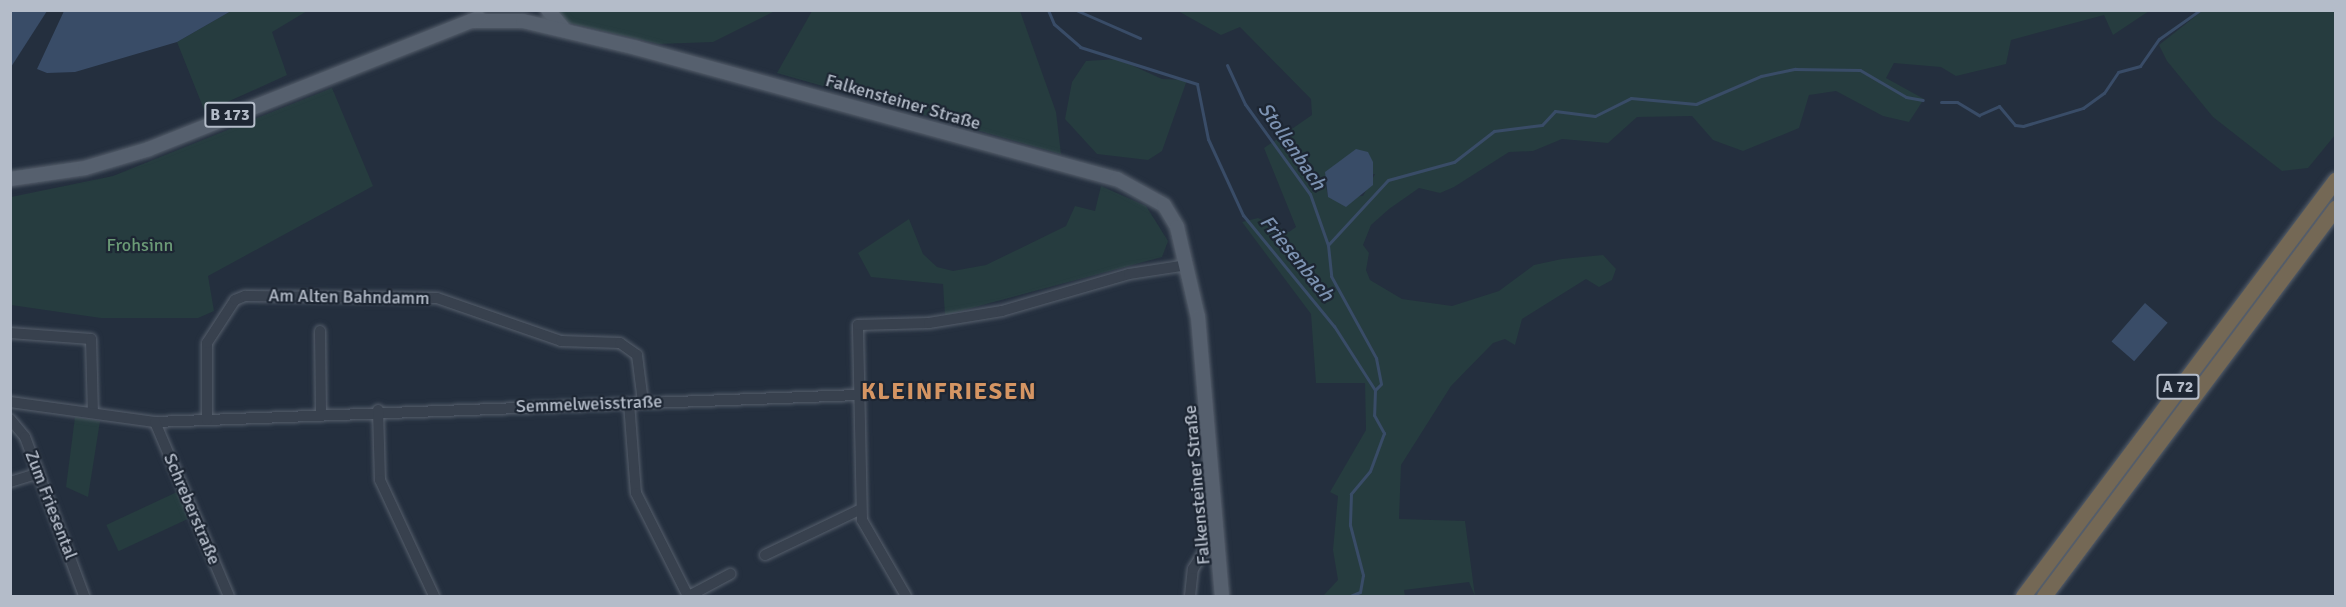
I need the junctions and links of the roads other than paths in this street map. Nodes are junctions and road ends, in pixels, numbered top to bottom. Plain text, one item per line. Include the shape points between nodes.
1 (501, 10) edge
2 (531, 10) edge
3 (548, 10) edge
4 (471, 21) junction
5 (539, 25) junction
6 (565, 30) junction
7 (2336, 178) edge
8 (10, 179) edge
9 (2336, 207) edge
10 (1187, 265) junction
11 (320, 331) dead end
12 (10, 333) edge
13 (857, 395) junction
14 (10, 402) edge
15 (643, 402) junction
16 (629, 403) junction
17 (378, 410) junction
18 (93, 413) junction
19 (321, 414) junction
20 (207, 420) junction
21 (11, 422) edge
22 (154, 422) junction
23 (39, 472) junction
24 (10, 482) edge
25 (861, 508) junction
26 (1218, 529) junction
27 (765, 555) dead end
28 (730, 574) dead end
29 (84, 597) edge
30 (229, 597) edge
31 (434, 597) edge
32 (689, 597) edge
33 (906, 597) edge
34 (1190, 597) edge
35 (1222, 597) edge
36 (2023, 597) edge
37 (2044, 597) edge

1 - 4 main road, B 173
2 - 5 main road
3 - 6 main road
4 - 5 main road, Falkensteiner Straße
4 - 8 main road, B 173 via 149,149 85,168
5 - 6 main road, Falkensteiner Straße
6 - 10 main road, Falkensteiner Straße via 1117,179 1164,206 1177,227
7 - 36 highway, A 72
9 - 37 highway, A 72
10 - 13 street via 1129,274 1002,310 929,323 858,325
10 - 26 main road, Falkensteiner Straße via 1205,374
11 - 19 street
12 - 18 street via 91,339
13 - 15 street, Semmelweisstraße
13 - 25 street
14 - 18 street, Semmelweisstraße
15 - 16 street, Semmelweisstraße
15 - 20 street, Am Alten Bahndamm via 639,362 628,346 561,341 437,298 245,296 235,300 207,343
16 - 17 street, Semmelweisstraße
16 - 32 street via 636,493
17 - 19 street, Semmelweisstraße
17 - 31 street via 380,480
18 - 22 street, Semmelweisstraße
19 - 20 street, Semmelweisstraße
20 - 22 street, Semmelweisstraße
21 - 23 street, Zum Friesental via 25,437
22 - 30 street, Schreberstraße
23 - 24 street
23 - 29 street, Zum Friesental
25 - 27 street
25 - 33 street
26 - 34 street via 1193,569
26 - 35 main road, Falkensteiner Straße
28 - 32 street

